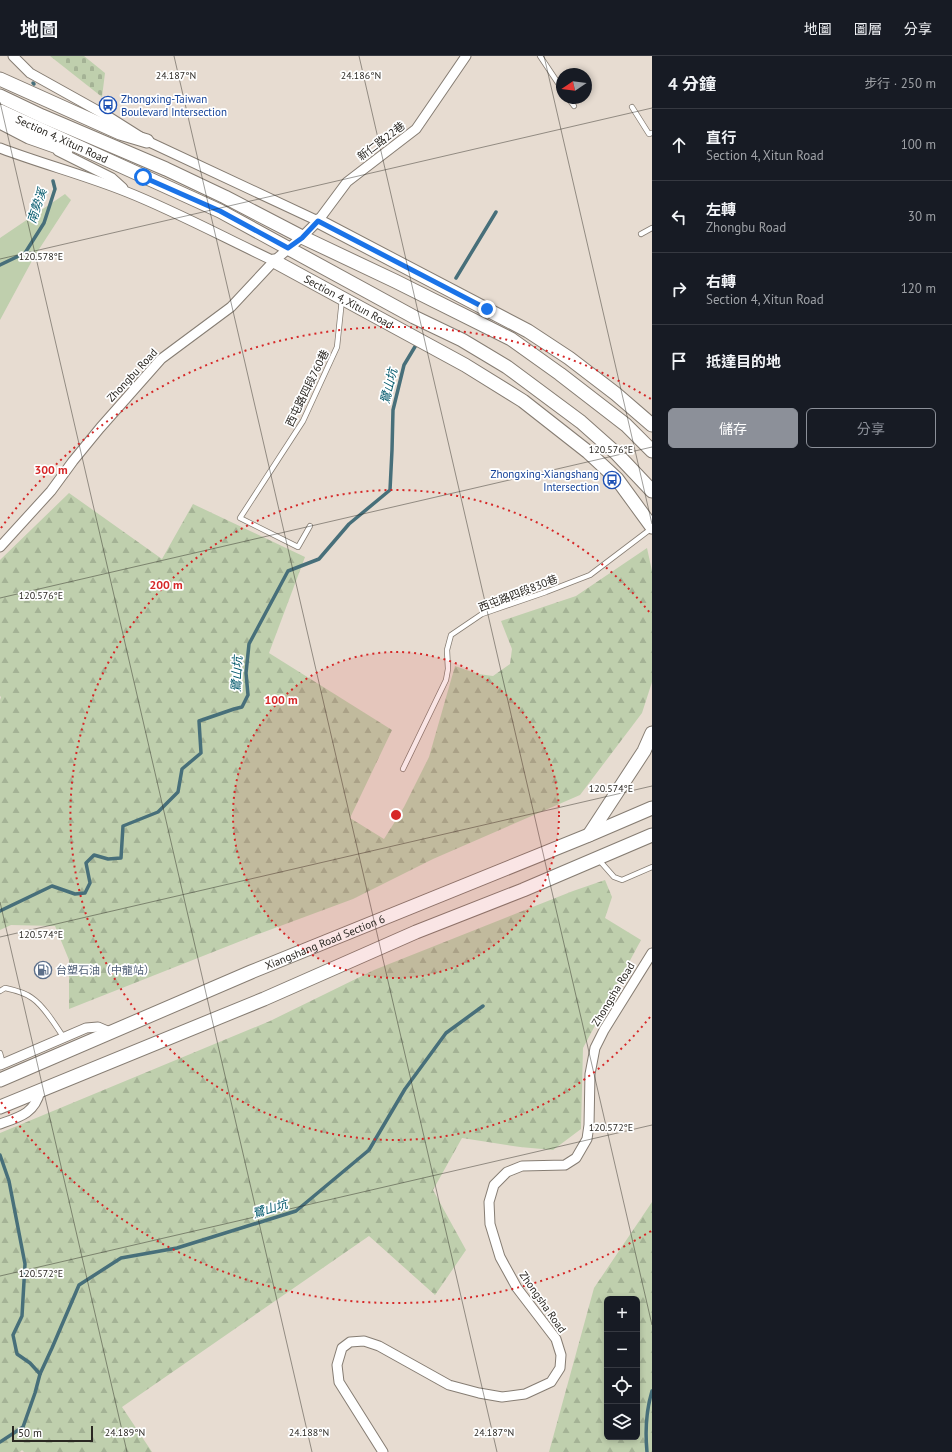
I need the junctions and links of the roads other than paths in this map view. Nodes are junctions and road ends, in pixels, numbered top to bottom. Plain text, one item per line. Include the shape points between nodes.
1 (13, 56) edge
2 (466, 56) edge
3 (540, 56) edge
4 (0, 79) edge
5 (556, 80) edge
6 (0, 96) edge
7 (632, 107) dead end
8 (0, 111) edge
9 (0, 122) edge
10 (652, 133) edge
11 (29, 137) junction
12 (147, 141) junction
13 (0, 148) edge
14 (143, 177) junction
15 (126, 192) junction
16 (318, 221) junction
17 (652, 228) edge
18 (641, 234) dead end
19 (302, 238) junction
20 (288, 248) junction
21 (274, 261) junction
22 (343, 298) junction
23 (652, 425) edge
24 (652, 451) edge
25 (652, 492) edge
26 (310, 526) dead end
27 (652, 527) edge
28 (0, 548) edge
29 (652, 733) edge
30 (403, 769) dead end
31 (652, 808) edge
32 (589, 835) junction
33 (652, 835) edge
34 (598, 858) junction
35 (652, 867) edge
36 (652, 953) edge
37 (0, 991) edge
38 (112, 1033) junction
39 (64, 1038) junction
40 (0, 1053) edge
41 (2, 1064) edge
42 (0, 1080) edge
43 (40, 1091) junction
44 (0, 1107) edge
45 (0, 1124) edge
46 (383, 1452) edge

1 - 12 street via 30,73
2 - 16 street, 新仁路22巷 via 416,129 347,182
3 - 5 lane
4 - 12 street via 120,133
6 - 19 street, Section 4, Xitun Road via 166,169
7 - 10 lane via 649,134
8 - 14 street, Section 4, Xitun Road
9 - 11 street, Section 4, Xitun Road
11 - 14 street, Section 4, Xitun Road
11 - 15 street via 112,178
12 - 16 street
13 - 15 street, Section 4, Xitun Road
14 - 20 street, Section 4, Xitun Road via 220,211
15 - 21 street, Section 4, Xitun Road
16 - 19 street, Zhongbu Road
16 - 23 street via 528,331 569,358
17 - 18 lane
19 - 20 street, Zhongbu Road
19 - 24 street, Section 4, Xitun Road via 511,339 626,425
20 - 21 street, Zhongbu Road
20 - 25 street, Section 4, Xitun Road via 414,317 462,340 507,367 581,422 617,454
21 - 22 street, Section 4, Xitun Road
21 - 28 street, Zhongbu Road via 231,307 161,359
22 - 26 lane, 西屯路四段760巷 via 337,347 322,381 303,421 240,518 298,547
22 - 27 street, Section 4, Xitun Road via 465,365 523,401 588,452 617,479
27 - 30 lane, 西屯路四段830巷 via 590,575 482,614 451,635 447,650 446,680
29 - 32 street via 644,751
31 - 32 street, Xiangshang Road Section 6
32 - 38 street, Xiangshang Road Section 6 via 287,957
33 - 34 street
34 - 35 lane via 614,877 622,880
34 - 43 street
36 - 46 street, Zhongsha Road via 595,1048 590,1074 590,1125 587,1139 576,1158 564,1165 522,1166 507,1172 494,1185 489,1202 490,1224 500,1257 517,1288 556,1340 560,1368 550,1382 525,1394 502,1397 449,1385 379,1346 364,1341 350,1342 342,1348 337,1365 339,1382
37 - 39 lane via 5,988 33,998
38 - 39 street via 98,1027 86,1028
38 - 42 street, Xiangshang Road Section 6
39 - 41 street
40 - 41 lane
43 - 44 street
43 - 45 street via 37,1102 29,1112

